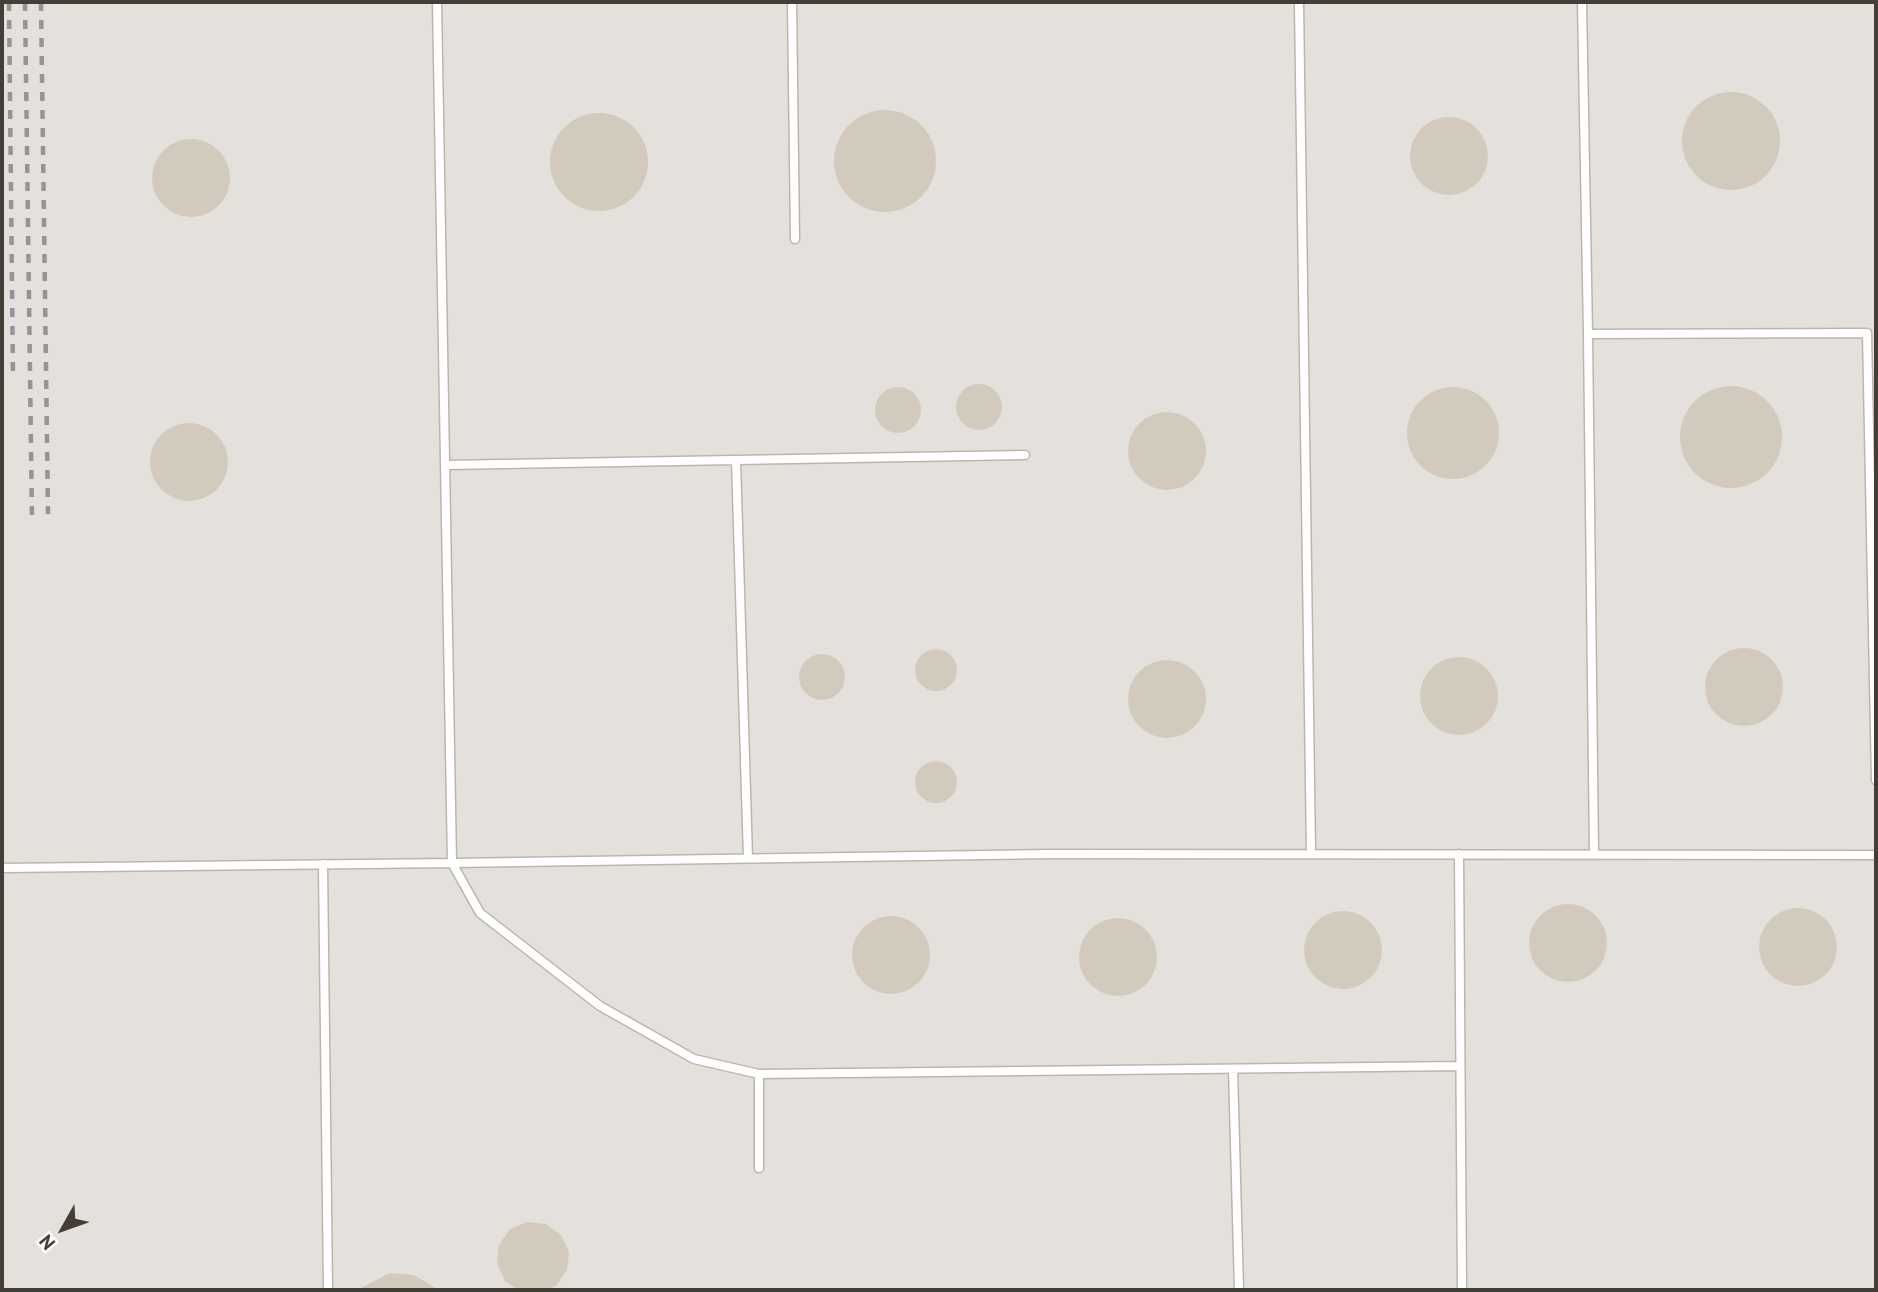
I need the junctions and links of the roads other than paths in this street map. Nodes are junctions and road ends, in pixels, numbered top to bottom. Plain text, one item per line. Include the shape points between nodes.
1 (437, 2) edge
2 (792, 2) edge
3 (1298, 2) edge
4 (1582, 2) edge
5 (795, 239) dead end
6 (1588, 334) junction
7 (1024, 455) dead end
8 (736, 460) junction
9 (445, 465) junction
10 (1876, 780) edge
11 (1311, 854) junction
12 (1459, 854) junction
13 (1594, 854) junction
14 (1876, 855) edge
15 (748, 858) junction
16 (452, 863) junction
17 (323, 864) junction
18 (2, 868) edge
19 (1460, 1066) junction
20 (1233, 1069) junction
21 (759, 1074) junction
22 (759, 1168) dead end
23 (328, 1290) edge
24 (1239, 1290) edge
25 (1462, 1290) edge

1 - 9 lane
2 - 5 lane
3 - 11 lane
4 - 6 lane
6 - 10 lane via 1867,333
6 - 13 lane
7 - 8 lane
8 - 9 lane
8 - 15 lane
9 - 16 lane
11 - 12 lane
11 - 15 lane
12 - 13 lane
12 - 19 lane
13 - 14 lane
15 - 16 lane
16 - 17 lane
16 - 21 lane via 480,913 600,1006 694,1059
17 - 18 lane
17 - 23 lane
19 - 20 lane
19 - 25 lane
20 - 21 lane
20 - 24 lane
21 - 22 lane

